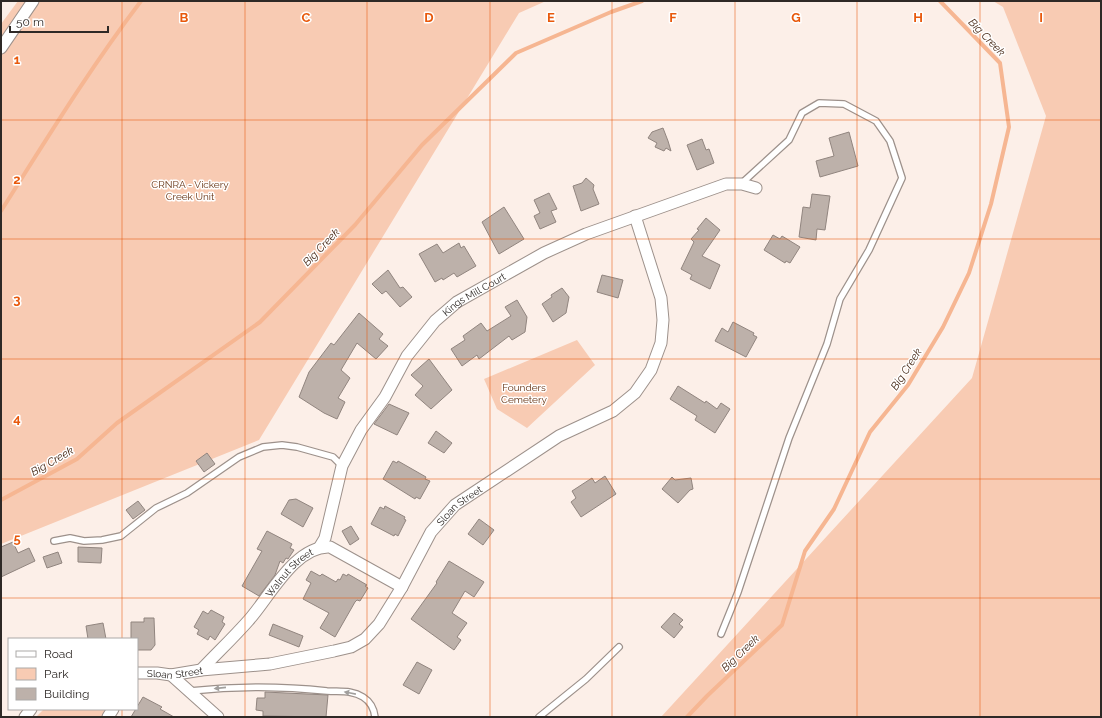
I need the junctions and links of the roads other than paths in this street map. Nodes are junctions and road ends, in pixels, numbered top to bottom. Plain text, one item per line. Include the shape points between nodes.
1 (32, 1) edge
2 (1, 48) edge
3 (742, 184) junction
4 (756, 188) dead end
5 (635, 216) junction
6 (342, 466) junction
7 (54, 540) dead end
8 (319, 548) junction
9 (402, 587) junction
10 (721, 634) dead end
11 (618, 647) dead end
12 (201, 670) junction
13 (138, 673) edge
14 (171, 675) junction
15 (189, 691) junction
16 (218, 717) edge
17 (375, 717) edge
18 (540, 717) edge

1 - 2 street
3 - 4 street, Kings Mill Court
3 - 5 street, Kings Mill Court via 726,184
3 - 10 lane via 789,140 802,113 819,103 844,104 876,121 890,141 902,178 869,250 840,299
5 - 6 street, Kings Mill Court via 544,253 463,298 446,312 427,329 407,356
5 - 9 street, Sloan Street via 661,298 661,343 651,370 635,393 613,411 559,436 454,505 432,532
6 - 7 lane via 333,457 297,447 282,444 263,447 239,458 187,493 156,508 121,536 102,540
6 - 8 street, Kings Mill Court via 325,538
8 - 9 street, Walnut Street via 330,547
8 - 12 street, Walnut Street via 301,558 285,574 249,620
9 - 12 street, Sloan Street via 373,632 351,646 270,664
11 - 18 lane via 586,679
12 - 14 street, Sloan Street
13 - 14 street, Sloan Street
14 - 15 street
15 - 16 street
17 -> 15 lane via 374,708 364,697 351,692 284,687 230,687

